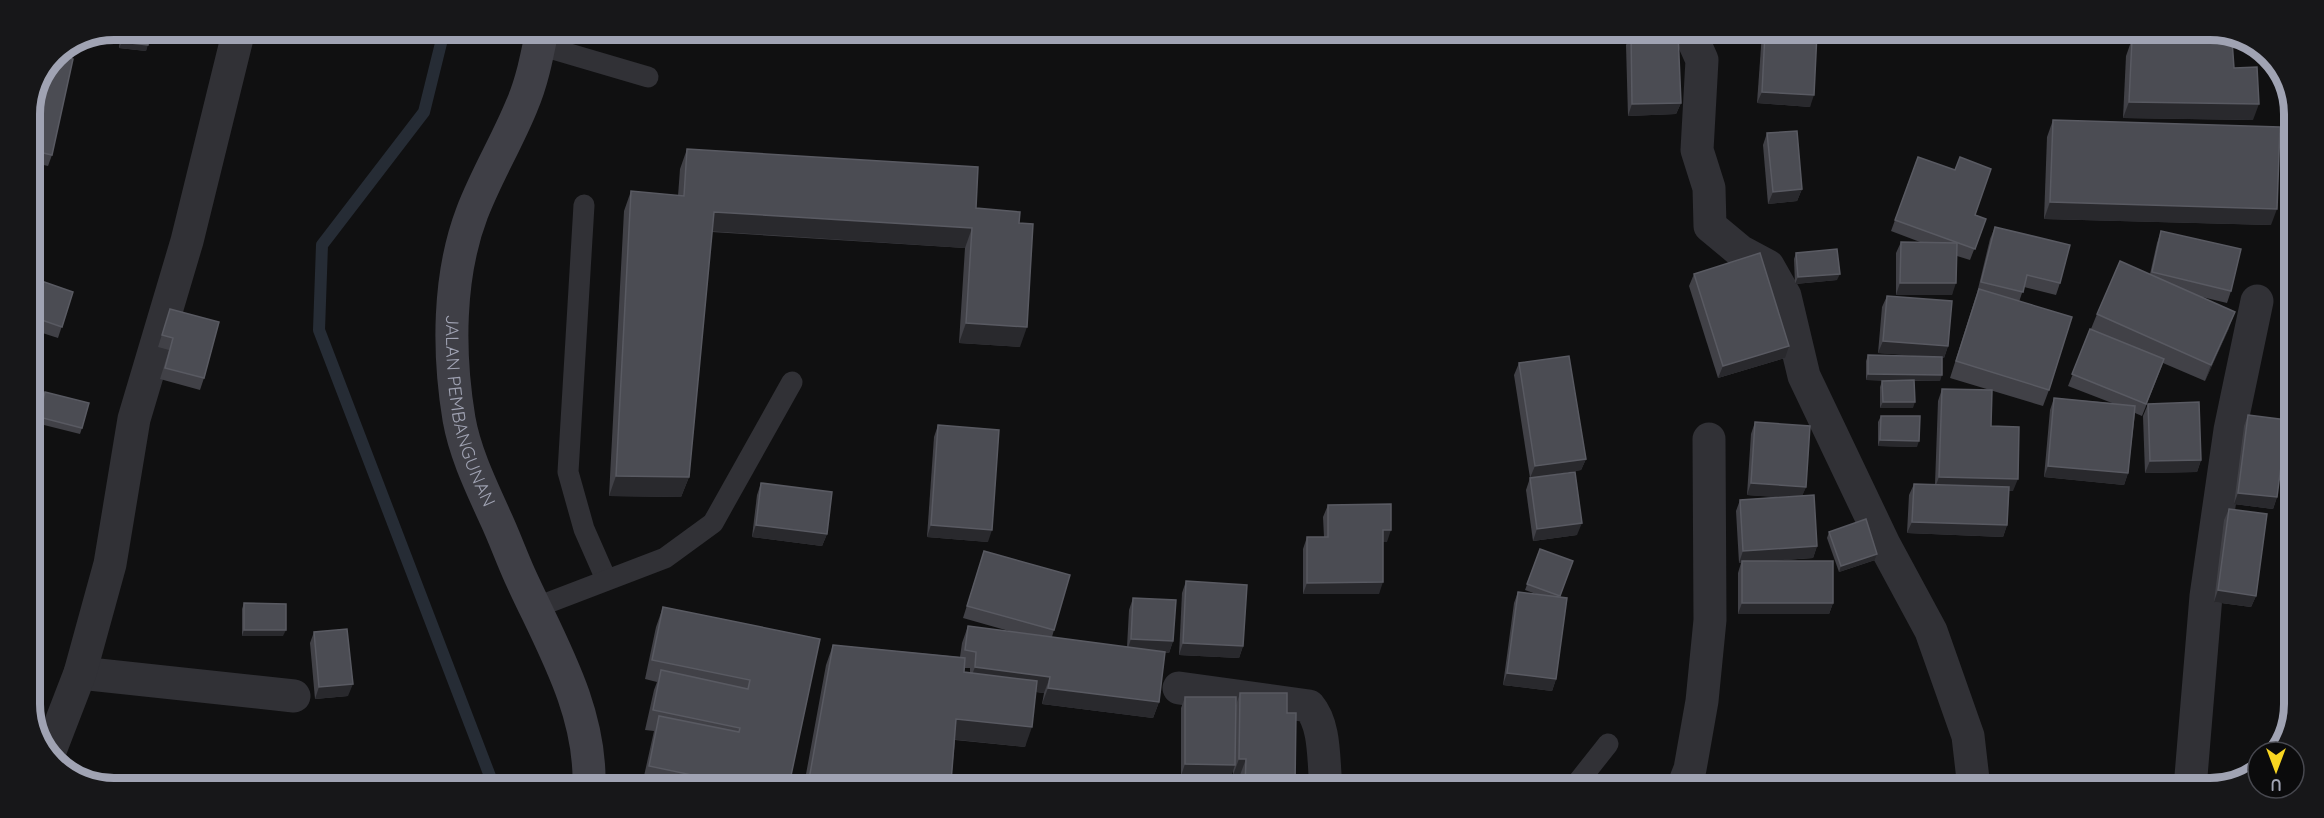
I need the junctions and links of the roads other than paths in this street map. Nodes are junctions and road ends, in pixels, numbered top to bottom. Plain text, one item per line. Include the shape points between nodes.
1 (236, 41) edge
2 (540, 41) edge
3 (549, 41) edge
4 (1694, 41) edge
5 (648, 77) dead end
6 (584, 205) dead end
7 (2257, 301) dead end
8 (792, 382) dead end
9 (1709, 439) dead end
10 (606, 579) junction
11 (537, 607) junction
12 (80, 673) junction
13 (1179, 688) dead end
14 (294, 696) dead end
15 (52, 744) edge
16 (1608, 744) dead end
17 (588, 778) edge
18 (1325, 778) edge
19 (1581, 778) edge
20 (1686, 778) edge
21 (1973, 778) edge
22 (2191, 778) edge

1 - 12 street via 188,241 134,419 110,564
2 - 11 street, JALAN PEMBANGUNAN via 523,103 472,213 460,257 453,348 460,421 469,453
3 - 5 lane
4 - 21 street via 1702,60 1697,150 1709,188 1710,226 1740,251 1768,266 1785,296 1804,376 1884,544 1931,630 1968,736
6 - 10 lane via 568,471 584,530
7 - 22 street via 2230,430 2206,596
8 - 10 lane via 713,523 665,558
9 - 20 street via 1710,620 1702,701
10 - 11 lane
11 - 17 street, JALAN PEMBANGUNAN via 583,726
12 - 14 street
12 - 15 street
13 - 18 street via 1309,706 1320,727
16 - 19 lane

